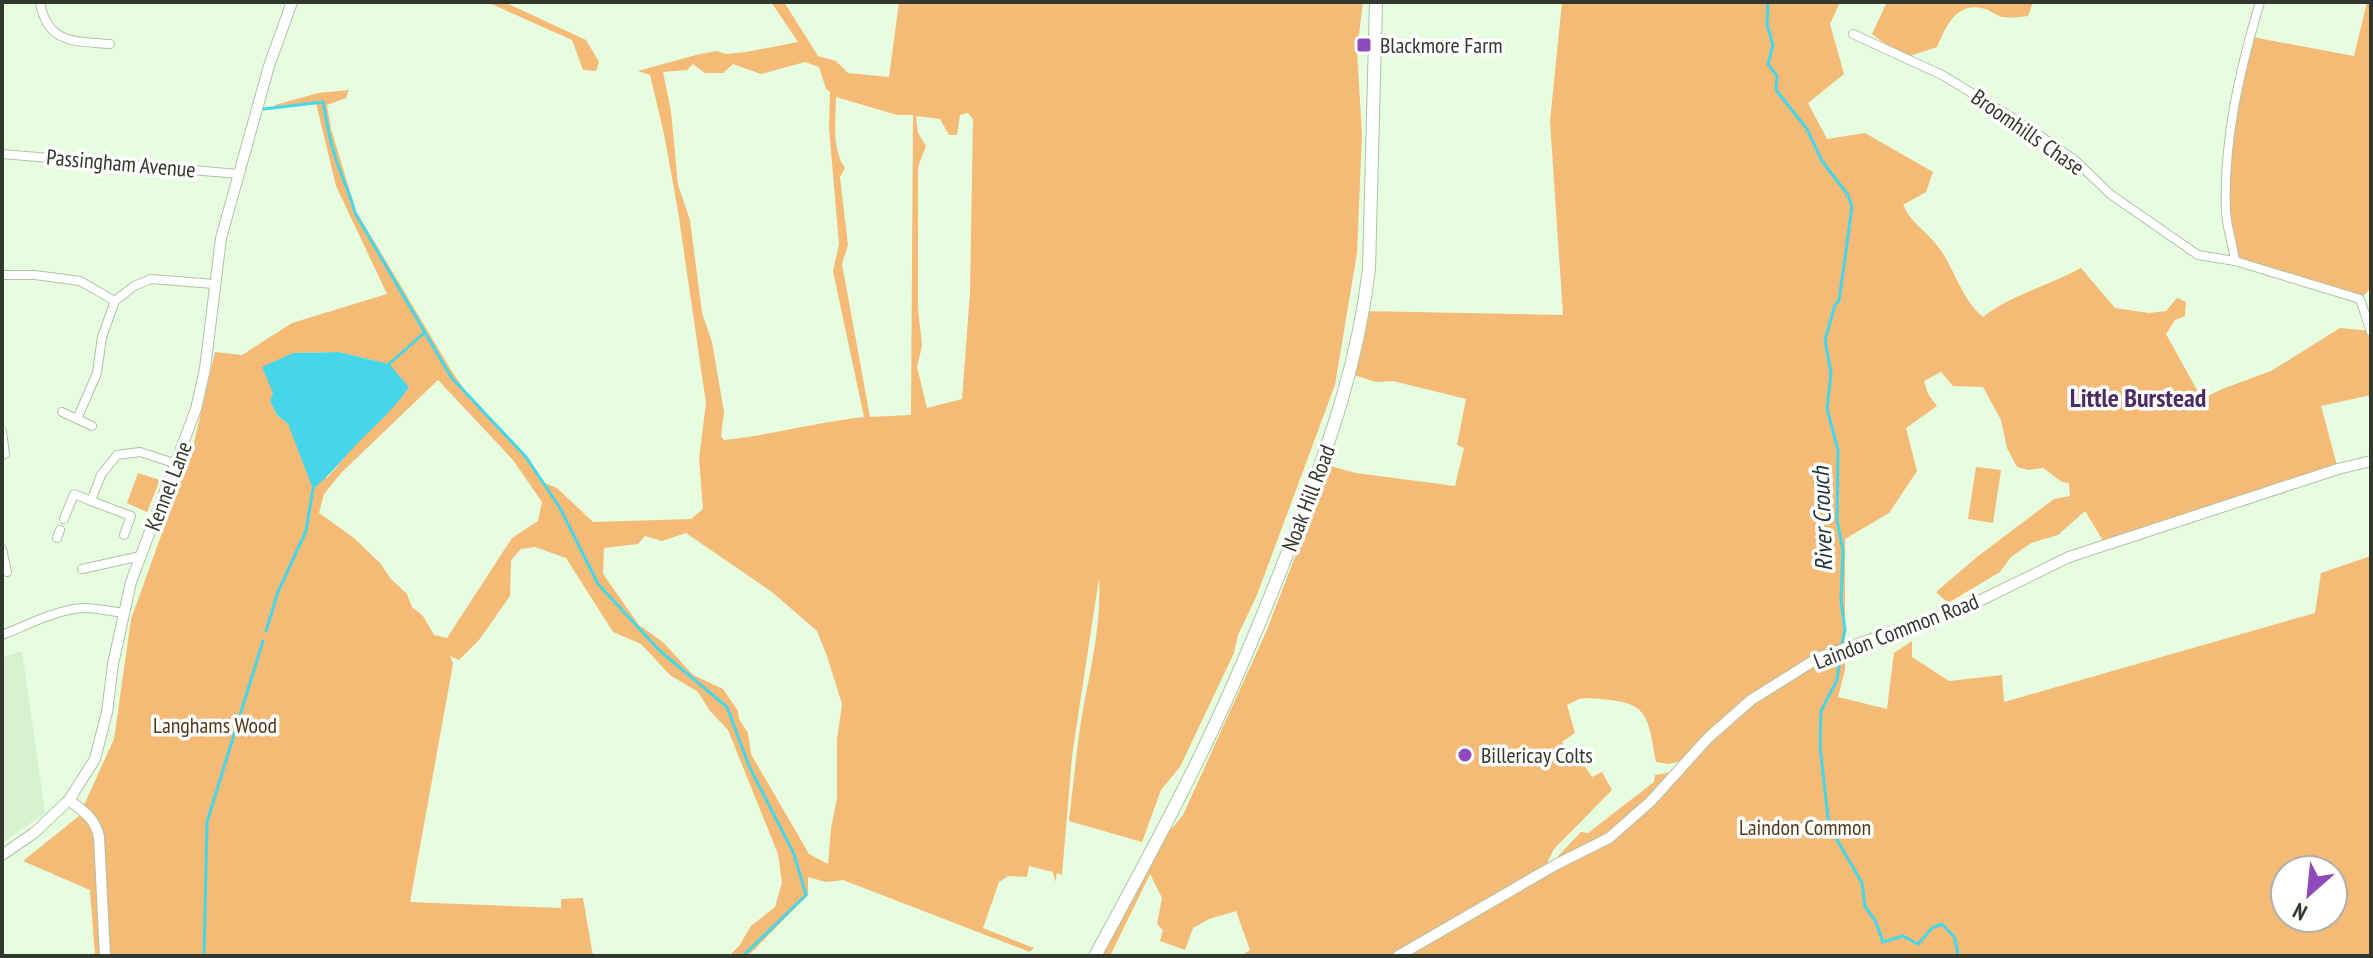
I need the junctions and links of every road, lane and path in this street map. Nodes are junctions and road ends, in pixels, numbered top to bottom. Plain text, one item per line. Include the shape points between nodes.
1 (40, 2) edge
2 (292, 2) edge
3 (1376, 2) edge
4 (2260, 2) edge
5 (1853, 34) dead end
6 (110, 44) dead end
7 (2, 154) edge
8 (239, 174) junction
9 (2235, 261) junction
10 (2, 275) edge
11 (214, 284) junction
12 (115, 301) junction
13 (2371, 332) edge
14 (62, 412) dead end
15 (77, 419) junction
16 (92, 426) dead end
17 (2, 432) edge
18 (5, 454) dead end
19 (2371, 461) edge
20 (177, 464) junction
21 (91, 501) junction
22 (64, 519) dead end
23 (124, 535) dead end
24 (2, 549) edge
25 (141, 556) junction
26 (82, 569) dead end
27 (7, 572) dead end
28 (123, 613) junction
29 (2, 635) edge
30 (69, 800) junction
31 (2, 855) edge
32 (105, 956) edge
33 (1095, 956) edge
34 (1398, 956) edge

1 - 6 street via 43,19 63,38
2 - 8 street, Kennel Lane
3 - 33 main road, Noak Hill Road via 1369,269 1349,382 1233,686
4 - 9 street via 2229,145 2226,208
5 - 9 street, Broomhills Chase via 1944,76 2032,130 2110,194 2198,255
7 - 8 street, Passingham Avenue
8 - 11 street, Kennel Lane
9 - 13 street, Broomhills Chase via 2360,299
10 - 12 street via 80,281
11 - 12 street via 151,279
11 - 20 street, Kennel Lane via 205,369
12 - 15 street via 97,373
14 - 15 street
15 - 16 street
17 - 18 street
19 - 34 street, Laindon Common Road via 2069,557 1977,602 1818,658 1751,700 1609,838
20 - 21 street via 140,452 117,455 101,475
20 - 25 street, Kennel Lane
21 - 22 street via 74,494
21 - 23 street via 131,516
24 - 27 street
25 - 26 street
25 - 28 street, Kennel Lane
28 - 29 street via 75,609
28 - 30 street, Kennel Lane via 95,759
30 - 31 street, Kennel Lane
30 - 32 street via 97,826

